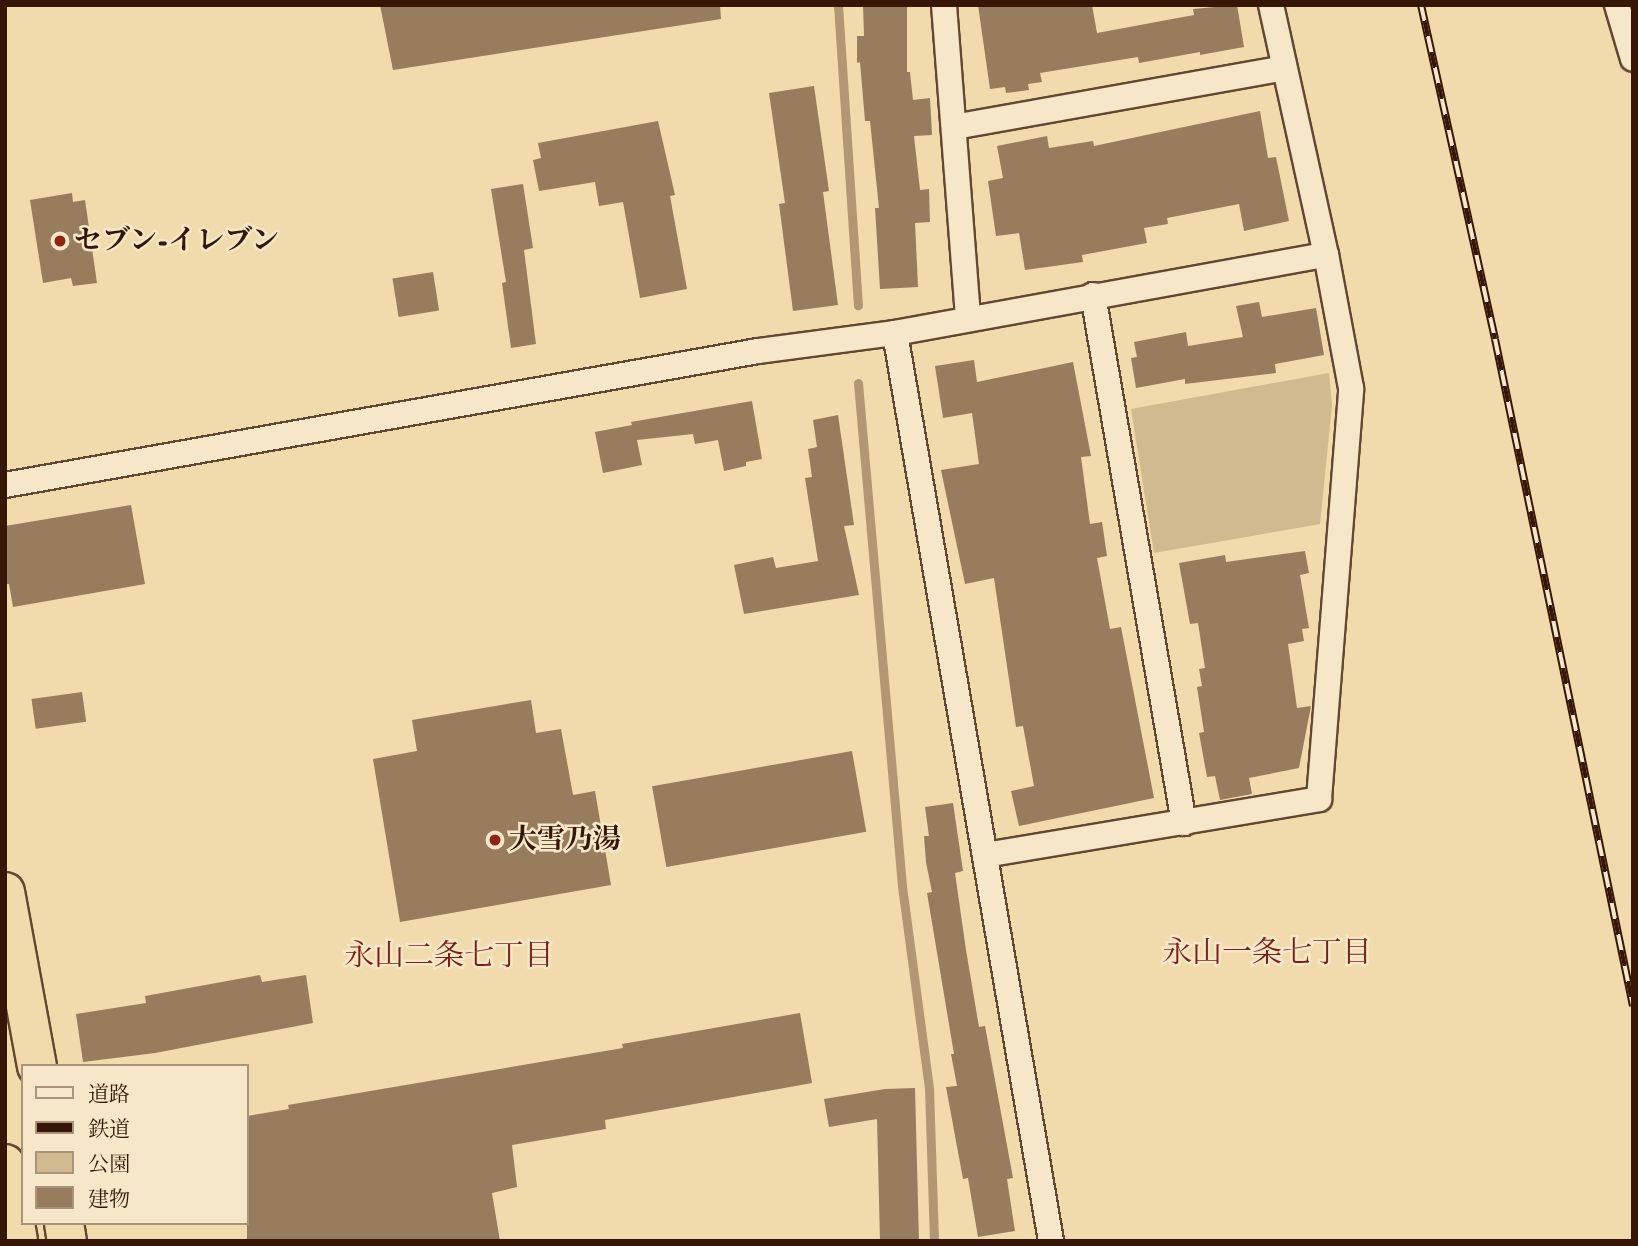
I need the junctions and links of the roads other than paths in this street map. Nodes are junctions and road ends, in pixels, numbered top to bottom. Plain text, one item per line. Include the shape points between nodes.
1 (944, 5) edge
2 (1271, 5) edge
3 (1617, 5) edge
4 (1633, 59) edge
5 (1284, 68) junction
6 (954, 127) junction
7 (1326, 255) junction
8 (1093, 295) junction
9 (968, 319) junction
10 (895, 333) junction
11 (5, 485) edge
12 (1184, 823) junction
13 (985, 855) junction
14 (5, 892) edge
15 (15, 994) edge
16 (36, 1064) edge
17 (5, 1164) edge
18 (18, 1241) edge
19 (1051, 1241) edge

1 - 6 street
2 - 5 street
3 - 4 street
5 - 6 street
5 - 7 street
6 - 9 street
7 - 8 street
7 - 12 street via 1351,388 1319,799
8 - 9 street
8 - 12 street
9 - 10 street
10 - 11 street via 758,351
10 - 13 street
12 - 13 street
13 - 19 street
14 - 15 highway
15 - 16 highway
17 - 18 highway

